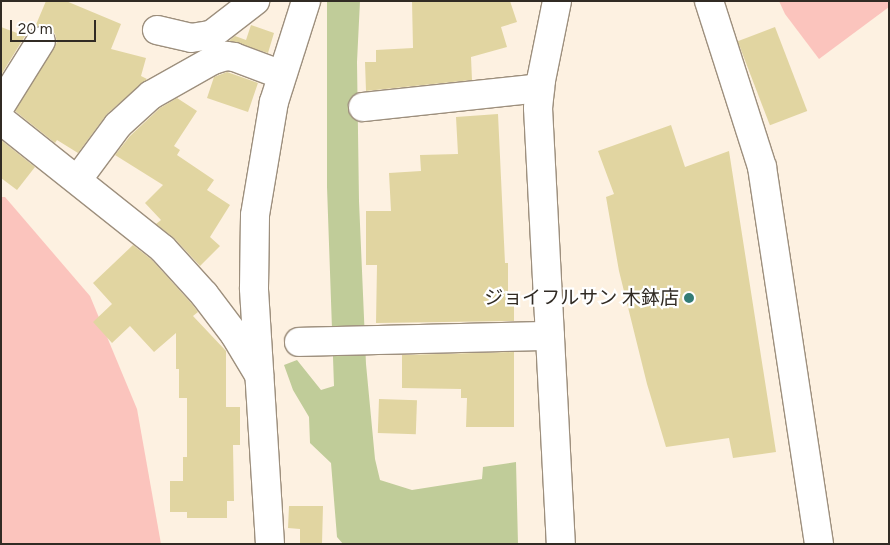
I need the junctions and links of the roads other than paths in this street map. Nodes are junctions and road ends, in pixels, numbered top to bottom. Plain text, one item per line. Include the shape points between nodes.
1 (255, 1) edge
2 (306, 1) edge
3 (557, 1) edge
4 (709, 1) edge
5 (157, 30) dead end
6 (41, 41) dead end
7 (282, 75) junction
8 (540, 88) junction
9 (1, 105) edge
10 (363, 107) dead end
11 (1, 120) edge
12 (78, 179) junction
13 (550, 336) junction
14 (299, 342) dead end
15 (259, 375) junction
16 (270, 544) edge
17 (561, 544) edge
18 (819, 544) edge

1 - 5 street via 211,34 190,38
2 - 7 street
3 - 8 street
4 - 18 street via 762,167
6 - 9 street
7 - 12 street via 234,57 205,64 151,96 124,119
7 - 15 street via 261,166 255,215 254,288
8 - 10 street
8 - 13 street via 538,108
11 - 12 street
12 - 15 street via 163,249 204,294 235,335
13 - 14 street
13 - 17 street
15 - 16 street

